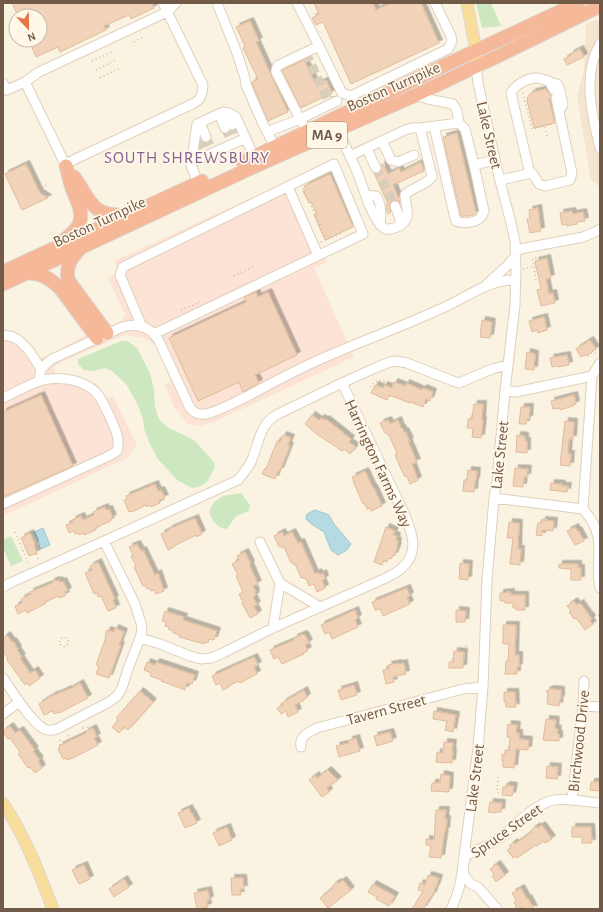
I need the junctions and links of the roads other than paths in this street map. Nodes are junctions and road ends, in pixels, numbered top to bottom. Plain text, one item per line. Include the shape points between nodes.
1 (163, 3) edge
2 (176, 3) edge
3 (217, 3) edge
4 (296, 3) edge
5 (435, 3) edge
6 (468, 3) edge
7 (578, 3) edge
8 (599, 8) edge
9 (168, 12) junction
10 (600, 44) edge
11 (319, 46) junction
12 (476, 51) junction
13 (476, 66) junction
14 (408, 75) junction
15 (25, 82) junction
16 (3, 83) edge
17 (378, 90) junction
18 (554, 90) junction
19 (346, 95) junction
20 (416, 95) junction
21 (337, 101) junction
22 (356, 108) junction
23 (560, 111) junction
24 (223, 113) junction
25 (342, 114) junction
26 (300, 119) junction
27 (459, 123) junction
28 (285, 125) junction
29 (434, 126) junction
30 (228, 127) tunnel mouth
31 (420, 128) junction
32 (338, 130) junction
33 (267, 132) junction
34 (308, 132) junction
35 (237, 139) junction
36 (292, 139) junction
37 (382, 141) junction
38 (275, 147) junction
39 (367, 148) junction
40 (600, 148) edge
41 (414, 155) dead end
42 (350, 156) junction
43 (254, 157) junction
44 (495, 160) junction
45 (192, 162) junction
46 (65, 165) junction
47 (474, 165) junction
48 (376, 168) tunnel mouth
49 (530, 174) junction
50 (500, 180) junction
51 (198, 183) junction
52 (288, 187) junction
53 (395, 206) tunnel mouth
54 (129, 215) junction
55 (400, 226) junction
56 (600, 229) edge
57 (58, 246) junction
58 (81, 248) junction
59 (516, 253) junction
60 (318, 255) junction
61 (3, 272) edge
62 (26, 273) junction
63 (516, 280) junction
64 (3, 284) edge
65 (484, 287) junction
66 (142, 327) junction
67 (154, 334) junction
68 (3, 335) edge
69 (102, 336) junction
70 (600, 362) edge
71 (508, 365) junction
72 (41, 369) junction
73 (592, 376) junction
74 (40, 381) junction
75 (342, 384) junction
76 (505, 391) junction
77 (3, 398) edge
78 (494, 498) junction
79 (3, 504) edge
80 (583, 509) junction
81 (104, 541) junction
82 (260, 542) dead end
83 (280, 583) junction
84 (3, 586) edge
85 (600, 588) edge
86 (320, 607) junction
87 (274, 628) junction
88 (140, 638) junction
89 (3, 678) edge
90 (584, 681) dead end
91 (483, 687) junction
92 (19, 702) junction
93 (583, 706) junction
94 (600, 707) edge
95 (3, 714) edge
96 (301, 746) dead end
97 (572, 800) junction
98 (600, 803) edge
99 (4, 806) edge
100 (462, 864) junction
101 (53, 909) edge
102 (451, 909) edge
103 (496, 909) edge

1 - 9 street
2 - 9 street
3 - 33 street via 237,53 246,86
4 - 11 street
5 - 14 street via 452,41 448,48
6 - 12 main road, Lake Street
7 - 12 highway, Boston Turnpike / MA 9
8 - 13 highway, Boston Turnpike / MA 9
9 - 15 street via 39,72
9 - 46 street via 203,85 200,99
10 - 40 street via 591,65 589,84
11 - 19 street
11 - 26 street via 276,69
12 - 13 main road, Lake Street
12 - 14 highway, Boston Turnpike / MA 9
13 - 20 highway, Boston Turnpike / MA 9
13 - 44 street, Lake Street
14 - 17 highway, Boston Turnpike / MA 9
15 - 16 street via 7,90
15 - 46 street
17 - 19 street via 364,90
17 - 22 highway, Boston Turnpike / MA 9
18 - 23 street
18 - 23 street via 557,84 563,104
18 - 49 street via 536,78 529,79 512,90
19 - 21 street
19 - 22 street
20 - 27 street via 453,104
20 - 32 highway, Boston Turnpike / MA 9
21 - 25 street
21 - 26 street
22 - 25 highway, Boston Turnpike / MA 9
23 - 49 street via 572,173 570,180 545,186 539,184 533,174
24 - 30 street
24 - 35 street via 236,117
24 - 45 street via 197,124 201,136
25 - 34 highway, Boston Turnpike / MA 9
26 - 28 street
26 - 34 street
27 - 29 street
27 - 47 street via 465,129
28 - 33 street
28 - 36 street
29 - 31 street
29 - 47 street via 454,214 456,221 460,223 479,220 484,211
31 - 37 street via 405,130
31 - 55 street via 432,177 408,191 405,196 407,215
32 - 42 street
32 - 58 highway, Boston Turnpike / MA 9
33 - 38 street
34 - 36 highway, Boston Turnpike / MA 9
35 - 43 street
35 - 45 street via 208,151
36 - 38 highway, Boston Turnpike / MA 9
37 - 39 street
37 - 41 street via 391,160 398,162
38 - 43 highway, Boston Turnpike / MA 9
39 - 42 street
39 - 48 street
42 - 55 street via 380,225 385,229
43 - 51 highway, Boston Turnpike / MA 9
44 - 47 street
44 - 50 street, Lake Street
45 - 51 street
46 - 54 highway via 96,209 116,216
46 - 57 highway via 81,213 75,230
49 - 50 street
50 - 59 street, Lake Street
51 - 54 highway, Boston Turnpike / MA 9
52 - 60 street
52 - 60 street via 334,164 363,234
52 - 66 street via 123,268 120,275
53 - 55 street
54 - 57 highway, Boston Turnpike / MA 9
56 - 59 street via 578,238
57 - 61 highway, Boston Turnpike / MA 9
58 - 62 highway, Boston Turnpike / MA 9
58 - 69 highway via 69,264 68,280
59 - 63 street, Lake Street
59 - 65 street via 508,265
60 - 67 street
62 - 64 highway, Boston Turnpike / MA 9
62 - 69 highway via 42,275 57,286
63 - 65 street
63 - 71 street, Lake Street
65 - 67 street via 449,306 311,364 233,403 204,414 196,413 190,408
66 - 67 street
66 - 69 street via 127,325
68 - 72 street via 20,342
69 - 72 street via 52,359
70 - 73 street
71 - 75 street, Harrington Farms Way via 459,383 407,362 396,361
71 - 76 street, Lake Street
72 - 74 street
73 - 76 street via 516,392
73 - 80 street
74 - 77 street
74 - 79 street via 68,379 93,389 101,399 114,428 118,448 109,456
75 - 81 street, Harrington Farms Way via 271,418 263,429 250,464 238,480
75 - 86 street, Harrington Farms Way via 404,511 414,547 408,561 398,572
76 - 78 street, Lake Street
78 - 80 street
78 - 91 street, Lake Street via 487,580
80 - 85 street via 597,532
81 - 84 street, Harrington Farms Way
81 - 88 street via 135,604 141,623
82 - 83 street
83 - 86 street
83 - 87 street
86 - 87 street, Harrington Farms Way
87 - 88 street, Harrington Farms Way via 208,659 190,656
88 - 92 street via 120,691 102,706 51,730 39,725
89 - 92 street
90 - 93 street, Birchwood Drive
91 - 96 street, Tavern Street via 463,688 317,728 303,736
91 - 100 street, Lake Street via 478,749
92 - 95 street
93 - 94 street
93 - 97 street, Birchwood Drive
97 - 98 street, Spruce Street
97 - 100 street, Spruce Street via 554,800 533,810 486,847 467,855
99 - 101 main road via 20,832
100 - 102 street, Lake Street via 461,883
100 - 103 street via 466,878 478,887

